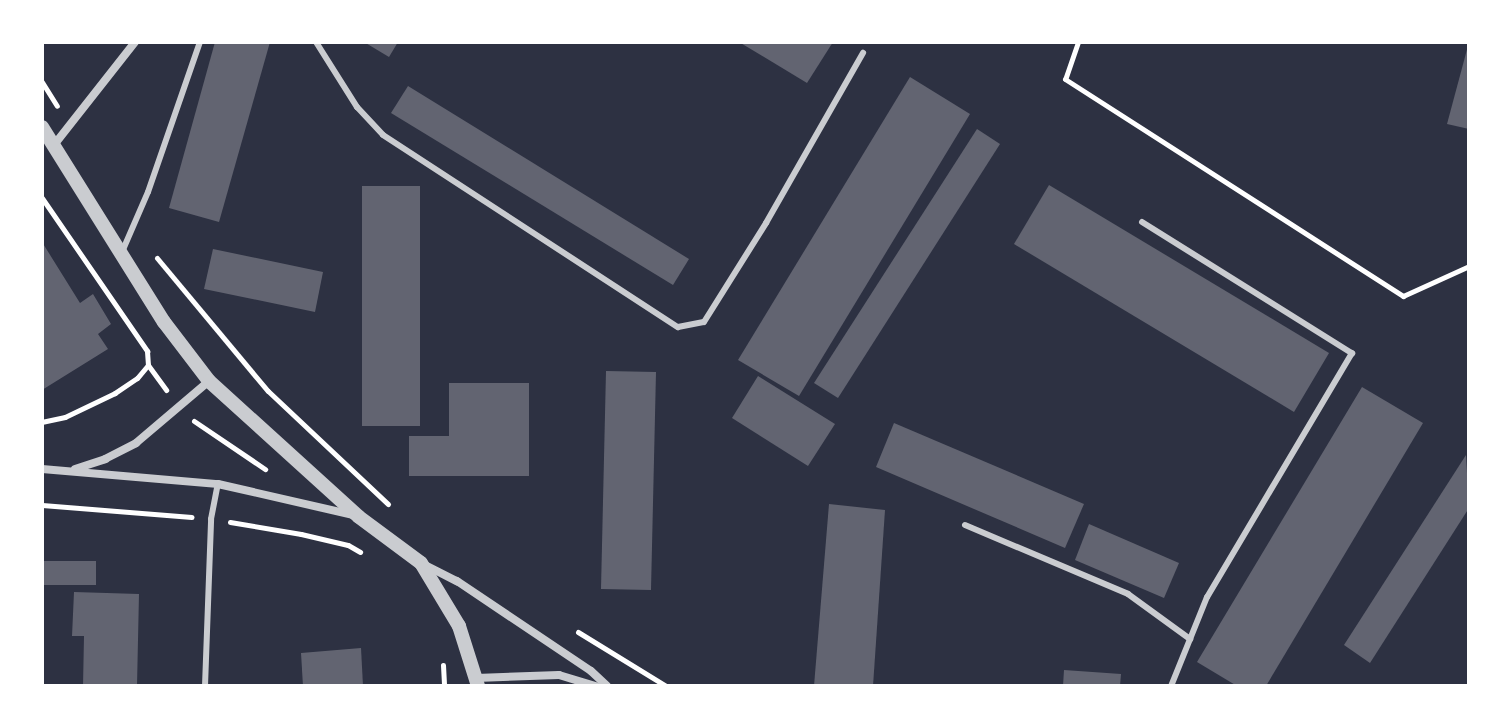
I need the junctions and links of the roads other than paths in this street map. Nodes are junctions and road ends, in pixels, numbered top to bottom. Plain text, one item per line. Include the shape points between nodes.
1 (135, 42) edge
2 (200, 42) edge
3 (316, 42) edge
4 (863, 53) dead end
5 (42, 127) edge
6 (54, 145) junction
7 (1142, 222) dead end
8 (122, 252) junction
9 (209, 381) junction
10 (42, 469) edge
11 (71, 470) junction
12 (218, 484) junction
13 (359, 517) junction
14 (965, 525) dead end
15 (421, 563) junction
16 (1190, 639) junction
17 (477, 682) edge
18 (205, 686) edge
19 (596, 686) edge
20 (607, 686) edge
21 (1171, 686) edge

1 - 6 street
2 - 8 lane
3 - 4 lane via 357,107 383,135 678,327 704,322
5 - 6 street
6 - 8 street
7 - 16 lane via 1352,353 1207,597
8 - 9 street via 164,322
9 - 11 street via 136,443
9 - 13 street
10 - 11 street
11 - 12 street
12 - 13 street
12 - 18 lane via 211,519
13 - 15 street
14 - 16 lane via 1128,594
15 - 17 street via 459,626
15 - 20 street via 457,581
16 - 21 lane
17 - 19 street via 559,675

